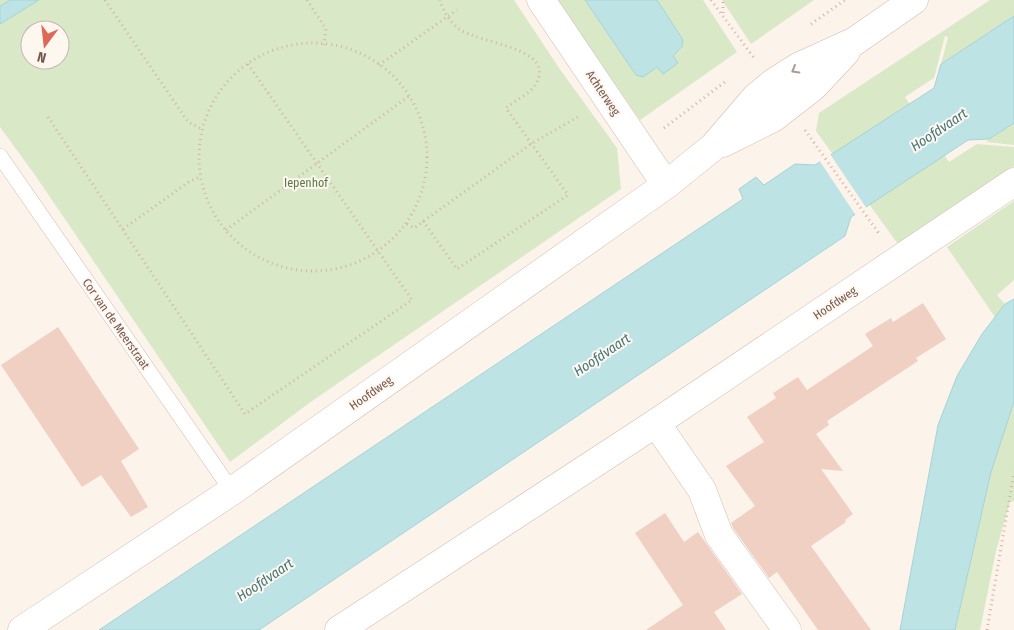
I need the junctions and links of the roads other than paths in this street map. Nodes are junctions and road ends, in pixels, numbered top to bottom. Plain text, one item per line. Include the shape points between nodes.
1 (542, 0) edge
2 (914, 0) edge
3 (0, 156) edge
4 (1014, 182) edge
5 (666, 185) junction
6 (656, 423) junction
7 (232, 491) junction
8 (22, 630) edge
9 (339, 630) edge
10 (787, 630) edge

1 - 5 street, Achterweg
2 - 5 street, Hoofdweg via 855,41 798,67 773,84 755,98 713,148
3 - 7 lane, Cor van de Meerstraat
4 - 6 street, Hoofdweg
5 - 7 street, Hoofdweg
6 - 9 street, Hoofdweg
6 - 10 street via 702,490 719,535
7 - 8 street, Hoofdweg

